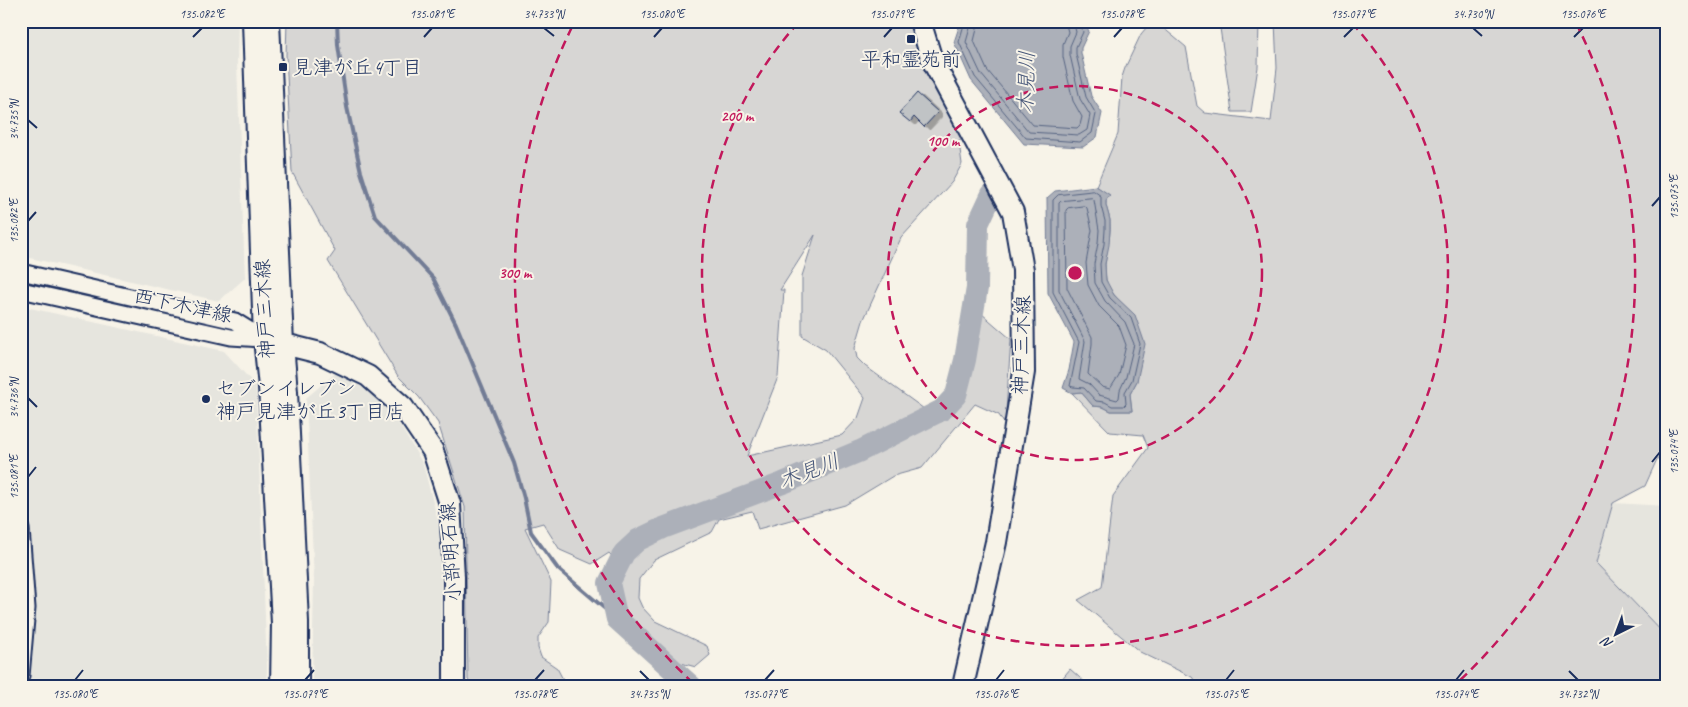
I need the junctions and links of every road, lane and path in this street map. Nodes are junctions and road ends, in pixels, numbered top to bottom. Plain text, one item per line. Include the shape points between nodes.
1 (253, 21) edge
2 (269, 21) edge
3 (920, 21) edge
4 (21, 272) edge
5 (21, 290) edge
6 (274, 341) junction
7 (21, 529) edge
8 (21, 676) edge
9 (281, 686) edge
10 (298, 686) edge
11 (454, 686) edge
12 (963, 686) edge

1 - 6 main road, 神戸三木線
2 - 6 main road, 神戸三木線
3 - 12 main road, 神戸三木線 via 932,60 1013,212 1023,270 1024,372 996,542
4 - 6 street, 西下木津線 via 235,321
5 - 6 street, 西下木津線 via 231,337
6 - 9 main road, 神戸三木線 via 269,387 282,623
6 - 10 main road, 神戸三木線 via 287,392
6 - 11 main road, 小部明石線 via 320,353 368,376 403,406 433,451 450,504
7 - 8 street via 27,608

